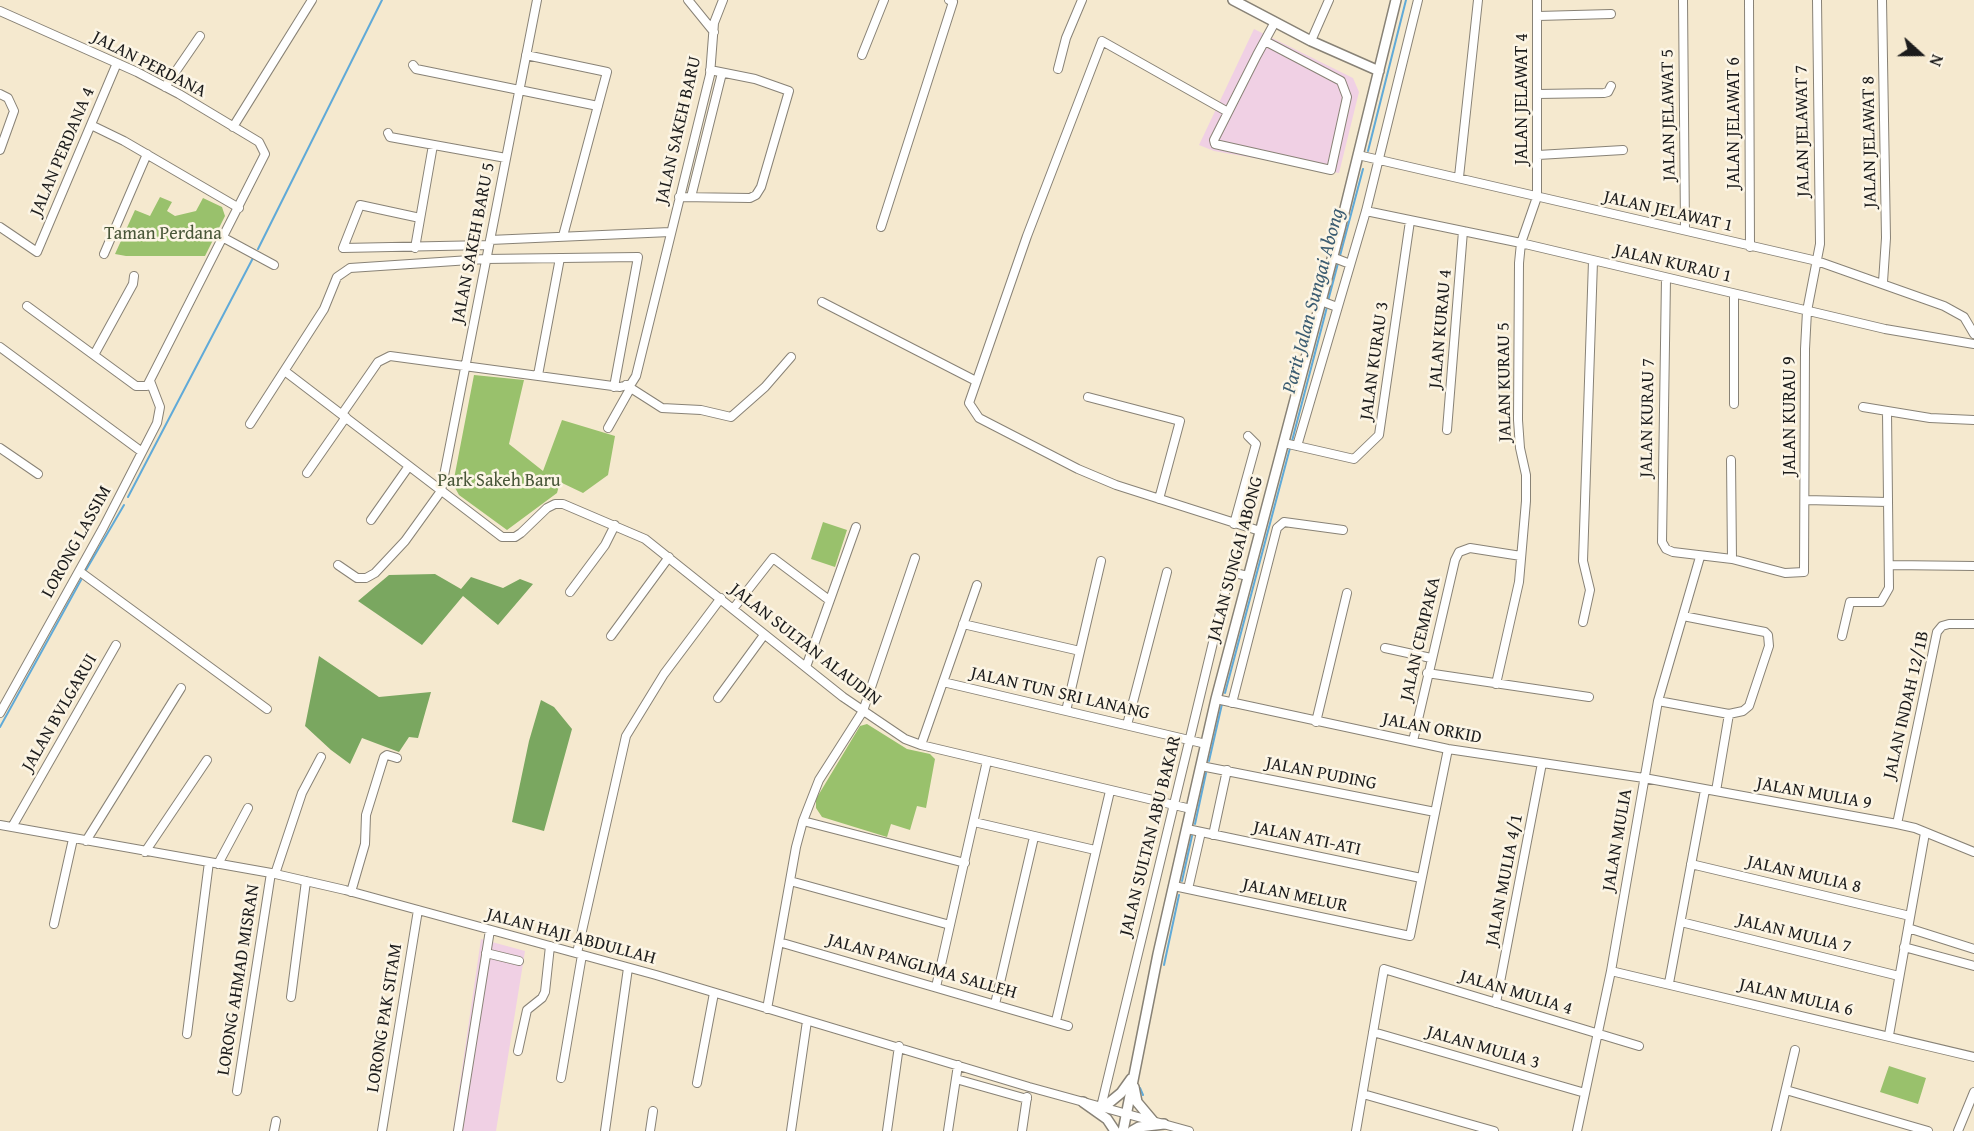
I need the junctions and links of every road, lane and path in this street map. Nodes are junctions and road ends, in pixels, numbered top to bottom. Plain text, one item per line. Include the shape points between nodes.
1 (312, 0) edge
2 (537, 0) edge
3 (688, 0) edge
4 (723, 0) edge
5 (884, 0) edge
6 (949, 0) edge
7 (1082, 0) edge
8 (1329, 0) edge
9 (1396, 0) edge
10 (1418, 0) edge
11 (1478, 0) edge
12 (1537, 0) edge
13 (1683, 0) edge
14 (1749, 0) edge
15 (1817, 0) edge
16 (1882, 0) edge
17 (1238, 1) edge
18 (0, 11) edge
19 (1611, 14) dead end
20 (1538, 16) junction
21 (1275, 22) junction
22 (714, 32) junction
23 (200, 36) dead end
24 (1311, 40) junction
25 (1265, 41) junction
26 (526, 55) junction
27 (862, 55) dead end
28 (117, 63) junction
29 (413, 65) dead end
30 (1058, 69) dead end
31 (710, 70) junction
32 (1379, 71) junction
33 (722, 73) junction
34 (1611, 86) dead end
35 (165, 87) junction
36 (519, 89) junction
37 (0, 94) edge
38 (1537, 94) junction
39 (598, 106) junction
40 (1228, 112) junction
41 (91, 125) junction
42 (233, 127) junction
43 (388, 133) dead end
44 (433, 145) junction
45 (0, 150) edge
46 (1623, 150) dead end
47 (147, 154) junction
48 (1358, 155) junction
49 (1538, 155) junction
50 (506, 158) junction
51 (1377, 160) junction
52 (1459, 177) junction
53 (679, 197) junction
54 (691, 197) junction
55 (1537, 197) junction
56 (239, 208) junction
57 (1366, 212) junction
58 (420, 218) junction
59 (1410, 221) junction
60 (0, 227) edge
61 (881, 227) dead end
62 (1685, 230) junction
63 (1463, 231) junction
64 (670, 232) junction
65 (563, 236) junction
66 (224, 238) junction
67 (489, 242) junction
68 (1521, 243) junction
69 (1750, 247) junction
70 (415, 248) junction
71 (104, 254) dead end
72 (560, 258) junction
73 (485, 260) junction
74 (1341, 261) junction
75 (1593, 261) junction
76 (1817, 261) junction
77 (274, 265) dead end
78 (134, 276) dead end
79 (1666, 278) junction
80 (1883, 282) junction
81 (1734, 294) junction
82 (822, 302) dead end
83 (1329, 304) junction
84 (27, 306) dead end
85 (1807, 311) junction
86 (1974, 334) edge
87 (1974, 344) edge
88 (0, 346) edge
89 (94, 355) junction
90 (791, 357) dead end
91 (1314, 358) junction
92 (466, 366) junction
93 (286, 372) junction
94 (538, 375) junction
95 (1309, 377) junction
96 (150, 381) junction
97 (976, 381) junction
98 (622, 387) junction
99 (1088, 397) dead end
100 (1303, 399) junction
101 (1734, 404) dead end
102 (1863, 407) dead end
103 (1887, 412) junction
104 (344, 416) junction
105 (1974, 420) edge
106 (250, 424) dead end
107 (608, 428) dead end
108 (1448, 430) dead end
109 (1248, 436) dead end
110 (1284, 443) junction
111 (1297, 446) junction
112 (0, 448) edge
113 (142, 452) junction
114 (1731, 460) dead end
115 (409, 466) junction
116 (307, 473) dead end
117 (38, 474) dead end
118 (441, 491) junction
119 (1159, 499) junction
120 (1806, 500) junction
121 (1888, 502) junction
122 (370, 520) dead end
123 (1234, 524) junction
124 (615, 525) junction
125 (856, 527) dead end
126 (1343, 530) dead end
127 (1260, 531) junction
128 (1521, 556) junction
129 (669, 557) junction
130 (1700, 557) junction
131 (915, 558) dead end
132 (1732, 559) junction
133 (1101, 561) dead end
134 (338, 565) dead end
135 (1891, 566) junction
136 (1974, 566) edge
137 (79, 571) junction
138 (1167, 572) dead end
139 (1248, 576) junction
140 (977, 585) dead end
141 (570, 592) dead end
142 (1347, 593) dead end
143 (721, 598) junction
144 (829, 600) junction
145 (733, 609) junction
146 (1683, 616) junction
147 (1583, 622) dead end
148 (963, 624) junction
149 (1974, 624) edge
150 (764, 635) junction
151 (611, 636) dead end
152 (1842, 636) dead end
153 (116, 645) dead end
154 (1385, 648) dead end
155 (1080, 651) junction
156 (1431, 658) junction
157 (806, 667) junction
158 (1428, 673) junction
159 (943, 682) junction
160 (1496, 684) junction
161 (182, 688) dead end
162 (1589, 697) dead end
163 (718, 698) dead end
164 (1216, 699) junction
165 (1658, 701) junction
166 (1232, 703) junction
167 (267, 709) dead end
168 (863, 711) junction
169 (1066, 711) junction
170 (0, 712) edge
171 (1729, 714) junction
172 (1316, 722) junction
173 (1127, 725) junction
174 (1190, 741) junction
175 (1413, 741) junction
176 (1206, 744) junction
177 (921, 745) junction
178 (1448, 748) junction
179 (321, 757) dead end
180 (397, 758) dead end
181 (207, 760) dead end
182 (987, 761) junction
183 (1542, 763) junction
184 (1201, 766) junction
185 (1227, 770) junction
186 (1644, 778) junction
187 (1110, 790) junction
188 (1705, 790) junction
189 (1716, 791) junction
190 (1174, 805) junction
191 (248, 808) dead end
192 (1191, 809) junction
193 (1435, 812) junction
194 (803, 821) junction
195 (974, 822) junction
196 (0, 825) edge
197 (1897, 825) junction
198 (12, 827) junction
199 (1187, 829) junction
200 (1201, 832) junction
201 (1925, 833) junction
202 (1213, 835) junction
203 (1034, 837) junction
204 (73, 838) junction
205 (86, 841) junction
206 (1095, 850) junction
207 (145, 852) junction
208 (1974, 852) edge
209 (209, 862) junction
210 (965, 863) junction
211 (218, 864) junction
212 (1691, 864) junction
213 (273, 874) junction
214 (1421, 878) junction
215 (306, 881) junction
216 (790, 881) junction
217 (1174, 886) junction
218 (1188, 890) junction
219 (351, 892) junction
220 (418, 910) junction
221 (1910, 916) junction
222 (1681, 922) junction
223 (54, 924) dead end
224 (950, 924) junction
225 (1908, 928) junction
226 (490, 930) junction
227 (779, 942) junction
228 (550, 946) junction
229 (1905, 946) junction
230 (1974, 949) edge
231 (486, 953) junction
232 (579, 954) junction
233 (519, 961) dead end
234 (1974, 966) edge
235 (627, 968) junction
236 (1611, 971) junction
237 (1899, 976) junction
238 (1669, 983) junction
239 (936, 987) junction
240 (714, 993) junction
241 (291, 997) dead end
242 (1496, 1003) junction
243 (995, 1004) junction
244 (767, 1009) junction
245 (807, 1021) junction
246 (1056, 1021) junction
247 (1068, 1026) dead end
248 (1373, 1032) junction
249 (187, 1034) dead end
250 (1596, 1034) junction
251 (1889, 1035) junction
252 (899, 1046) junction
253 (1640, 1046) dead end
254 (1795, 1050) dead end
255 (518, 1051) dead end
256 (1974, 1057) edge
257 (958, 1065) junction
258 (1134, 1075) junction
259 (561, 1078) dead end
260 (956, 1079) junction
261 (697, 1083) dead end
262 (1029, 1088) junction
263 (1785, 1090) junction
264 (237, 1091) dead end
265 (1974, 1092) edge
266 (1585, 1093) junction
267 (1362, 1094) junction
268 (1027, 1099) junction
269 (1083, 1102) junction
270 (1103, 1107) junction
271 (653, 1111) dead end
272 (1126, 1114) junction
273 (276, 1121) dead end
274 (1153, 1121) junction
275 (1164, 1124) junction
276 (274, 1131) edge
277 (382, 1131) edge
278 (458, 1131) edge
279 (604, 1131) edge
280 (650, 1131) edge
281 (791, 1131) edge
282 (887, 1131) edge
283 (948, 1131) edge
284 (1022, 1131) edge
285 (1115, 1131) edge
286 (1123, 1131) edge
287 (1132, 1131) edge
288 (1189, 1131) edge
289 (1356, 1131) edge
290 (1494, 1131) edge
291 (1577, 1131) edge
292 (1776, 1131) edge
293 (1928, 1131) edge
294 (1958, 1131) edge

1 - 42 street
2 - 26 street, JALAN SAKEH BARU 5
3 - 22 street
4 - 22 street, JALAN SAKEH BARU
5 - 27 street
6 - 61 street via 953,2
7 - 30 street
8 - 24 street
9 - 32 street, JALAN SUNGAI ABONG
10 - 51 street
11 - 52 street
12 - 20 street, JALAN JELAWAT 4
13 - 62 street, JALAN JELAWAT 5
14 - 69 street, JALAN JELAWAT 6
15 - 76 street, JALAN JELAWAT 7
16 - 80 street, JALAN JELAWAT 8 via 1886,238
17 - 21 street
18 - 28 street, JALAN PERDANA
19 - 20 street
20 - 38 street, JALAN JELAWAT 4
21 - 24 street
21 - 25 street
22 - 31 street, JALAN SAKEH BARU
23 - 35 street
24 - 32 street
25 - 40 street
25 - 40 street via 1341,81 1347,97 1331,170 1215,144
26 - 36 street, JALAN SAKEH BARU 5
26 - 39 street via 606,70
28 - 35 street, JALAN PERDANA
28 - 41 street, JALAN PERDANA 4
29 - 36 street via 416,69
31 - 33 street
31 - 53 street, JALAN SAKEH BARU
32 - 48 street, JALAN SUNGAI ABONG
33 - 54 street
33 - 54 street via 789,91 756,195
34 - 38 street via 1604,93
35 - 42 street, JALAN PERDANA
36 - 39 street
36 - 50 street, JALAN SAKEH BARU 5
37 - 45 street via 9,98 14,111
38 - 49 street, JALAN JELAWAT 4
39 - 65 street
40 - 97 street via 1102,41
41 - 47 street
41 - 60 street, JALAN PERDANA 4 via 37,252
42 - 56 street, JALAN PERDANA via 264,147 262,163
43 - 44 street via 390,137
44 - 50 street
44 - 58 street
46 - 49 street
47 - 56 street
47 - 71 street
48 - 51 street, JALAN JELAWAT 1
48 - 74 street, JALAN SUNGAI ABONG
49 - 55 street, JALAN JELAWAT 4
50 - 67 street, JALAN SAKEH BARU 5
51 - 52 street, JALAN JELAWAT 1
51 - 57 street
52 - 55 street, JALAN JELAWAT 1
53 - 54 street
53 - 64 street, JALAN SAKEH BARU
55 - 62 street, JALAN JELAWAT 1
55 - 68 street, JALAN JELAWAT 4
56 - 66 street
57 - 59 street, JALAN KURAU 1
57 - 74 street
58 - 70 street
58 - 70 street, JALAN SAKEH BARU via 360,204 343,248
59 - 63 street, JALAN KURAU 1
59 - 111 street, JALAN KURAU 3 via 1379,435 1354,459
62 - 69 street, JALAN JELAWAT 1
63 - 68 street, JALAN KURAU 1
63 - 108 street, JALAN KURAU 4
64 - 65 street, JALAN SAKEH BARU
64 - 98 street, JALAN SAKEH BARU via 636,376
65 - 67 street, JALAN SAKEH BARU
66 - 77 street
66 - 96 street
67 - 70 street, JALAN SAKEH BARU
67 - 73 street, JALAN SAKEH BARU 5
68 - 75 street, JALAN KURAU 1
68 - 128 street, JALAN KURAU 5 via 1518,420 1526,475
69 - 76 street, JALAN JELAWAT 1
72 - 73 street
72 - 94 street
72 - 98 street via 639,258
73 - 92 street, JALAN SAKEH BARU 5
73 - 93 street via 344,270
74 - 83 street, JALAN SUNGAI ABONG
74 - 83 street
75 - 79 street, JALAN KURAU 1
75 - 147 street via 1583,561 1590,590
76 - 80 street, JALAN JELAWAT 1
76 - 85 street, JALAN KURAU 9
78 - 89 street
79 - 81 street, JALAN KURAU 1
79 - 130 street, JALAN KURAU 7 via 1661,533 1666,549
80 - 86 street, JALAN JELAWAT 1 via 1964,317
81 - 85 street, JALAN KURAU 1
81 - 101 street
82 - 97 street
83 - 91 street, JALAN SUNGAI ABONG
83 - 91 street
84 - 89 street
85 - 87 street, JALAN KURAU 1
85 - 120 street, JALAN KURAU 9
88 - 113 street
89 - 96 street via 136,386 147,386
90 - 98 street via 731,417 701,410 662,408
91 - 95 street, JALAN SUNGAI ABONG
91 - 95 street
92 - 94 street
92 - 104 street via 383,357
92 - 118 street, JALAN SAKEH BARU 5
93 - 104 street
93 - 106 street
94 - 98 street
95 - 100 street, JALAN SUNGAI ABONG
95 - 100 street
96 - 113 street, LORONG LASSIM via 160,407 157,423
97 - 119 street via 969,403 979,418 1078,469
98 - 107 street, JALAN SAKEH BARU
99 - 119 street via 1180,421
100 - 110 street, JALAN SUNGAI ABONG
100 - 111 street
102 - 103 street
103 - 105 street
103 - 121 street
104 - 115 street
104 - 116 street
109 - 123 street via 1256,444
110 - 111 street, JALAN KURAU 3
110 - 127 street, JALAN SUNGAI ABONG
112 - 117 street
113 - 137 street, LORONG LASSIM
114 - 132 street
115 - 118 street
115 - 122 street
118 - 124 street, JALAN SULTAN ALAUDIN via 502,537 521,533 555,504
118 - 134 street via 405,542 375,573 357,578
119 - 123 street
120 - 121 street
120 - 132 street, JALAN KURAU 9 via 1803,572 1785,573
121 - 135 street
123 - 127 street
124 - 129 street, JALAN SULTAN ALAUDIN via 645,539
124 - 141 street
125 - 144 street
126 - 166 street via 1284,522 1277,528
127 - 139 street, JALAN SUNGAI ABONG
128 - 156 street, JALAN CEMPAKA via 1465,548 1455,560
128 - 160 street, JALAN KURAU 5 via 1519,582
129 - 143 street, JALAN SULTAN ALAUDIN
129 - 151 street
130 - 132 street
130 - 146 street, JALAN MULIA
131 - 168 street
133 - 155 street
135 - 136 street
135 - 152 street via 1886,597 1881,602 1850,602
137 - 167 street
137 - 170 street, LORONG LASSIM
138 - 173 street
139 - 164 street, JALAN SUNGAI ABONG
139 - 174 street, JALAN SULTAN ABU BAKAR via 1230,572
140 - 148 street
142 - 172 street
143 - 145 street, JALAN SULTAN ALAUDIN
143 - 232 street via 631,725 620,759
144 - 145 street via 773,558
144 - 157 street
145 - 150 street, JALAN SULTAN ALAUDIN
146 - 165 street, JALAN MULIA
146 - 171 street via 1768,635 1749,706
148 - 155 street
148 - 159 street
149 - 197 street, JALAN INDAH 12/1B via 1949,624 1937,632
150 - 157 street, JALAN SULTAN ALAUDIN
150 - 163 street
153 - 198 street, JALAN BVLGARUI
154 - 156 street
155 - 169 street
156 - 158 street, JALAN CEMPAKA
157 - 168 street, JALAN SULTAN ALAUDIN
158 - 160 street
158 - 175 street, JALAN CEMPAKA
159 - 169 street, JALAN TUN SRI LANANG
159 - 177 street
160 - 162 street
161 - 205 street
164 - 166 street, JALAN ORKID
164 - 176 street, JALAN SUNGAI ABONG
165 - 171 street
165 - 186 street, JALAN MULIA
166 - 172 street, JALAN ORKID
168 - 177 street, JALAN SULTAN ALAUDIN
168 - 194 street via 819,780
169 - 173 street, JALAN TUN SRI LANANG
171 - 189 street
172 - 175 street, JALAN ORKID
173 - 174 street, JALAN TUN SRI LANANG
174 - 176 street, JALAN TUN SRI LANANG
174 - 190 street, JALAN SULTAN ABU BAKAR
175 - 178 street, JALAN ORKID
176 - 184 street, JALAN SUNGAI ABONG
177 - 182 street, JALAN SULTAN ALAUDIN
178 - 183 street, JALAN ORKID
178 - 193 street
179 - 213 street, LORONG AHMAD MISRAN via 302,793
180 - 219 street via 384,757 366,815 365,844
181 - 207 street
182 - 187 street, JALAN SULTAN ALAUDIN
182 - 195 street
183 - 186 street, JALAN ORKID
183 - 242 street, JALAN MULIA 4/1
184 - 185 street, JALAN PUDING
184 - 192 street, JALAN SUNGAI ABONG
185 - 193 street, JALAN PUDING
185 - 202 street
186 - 188 street, JALAN MULIA 9
186 - 236 street, JALAN MULIA
187 - 190 street, JALAN SULTAN ALAUDIN
187 - 206 street
188 - 189 street, JALAN MULIA 9
188 - 212 street
189 - 197 street, JALAN MULIA 9
190 - 192 street, JALAN SULTAN ALAUDIN
190 - 270 street, JALAN SULTAN ABU BAKAR
191 - 211 street
192 - 199 street, JALAN SUNGAI ABONG
193 - 214 street
194 - 210 street
194 - 216 street
195 - 203 street
195 - 210 street
196 - 198 street, JALAN HAJI ABDULLAH
197 - 201 street, JALAN MULIA 9
198 - 204 street, JALAN HAJI ABDULLAH
199 - 200 street, JALAN ATI-ATI
199 - 217 street, JALAN SUNGAI ABONG
200 - 202 street, JALAN ATI-ATI
200 - 218 street
201 - 208 street, JALAN MULIA 9
201 - 221 street
202 - 214 street, JALAN ATI-ATI
203 - 206 street
203 - 243 street
204 - 205 street, JALAN HAJI ABDULLAH
204 - 223 street
205 - 207 street, JALAN HAJI ABDULLAH
206 - 246 street
207 - 209 street, JALAN HAJI ABDULLAH
209 - 211 street, JALAN HAJI ABDULLAH
209 - 249 street
210 - 224 street
211 - 213 street, JALAN HAJI ABDULLAH
212 - 221 street, JALAN MULIA 8
212 - 222 street
213 - 215 street, JALAN HAJI ABDULLAH
213 - 264 street, LORONG AHMAD MISRAN
214 - 218 street, JALAN MELUR via 1410,936
215 - 219 street, JALAN HAJI ABDULLAH
215 - 241 street
216 - 224 street
216 - 227 street
217 - 218 street, JALAN MELUR
217 - 258 street, JALAN SUNGAI ABONG
219 - 220 street, JALAN HAJI ABDULLAH
220 - 226 street, JALAN HAJI ABDULLAH
220 - 277 street, LORONG PAK SITAM
221 - 225 street
222 - 237 street, JALAN MULIA 7
222 - 238 street
224 - 239 street
225 - 229 street
225 - 230 street
226 - 228 street, JALAN HAJI ABDULLAH
226 - 231 street
227 - 239 street, JALAN PANGLIMA SALLEH
227 - 244 street
228 - 232 street, JALAN HAJI ABDULLAH
228 - 255 street via 545,992 527,1010
229 - 234 street
229 - 237 street
231 - 233 street
231 - 278 street
232 - 235 street, JALAN HAJI ABDULLAH
232 - 259 street
235 - 240 street, JALAN HAJI ABDULLAH
235 - 279 street
236 - 238 street, JALAN MULIA 6
236 - 250 street, JALAN MULIA
237 - 251 street
238 - 251 street, JALAN MULIA 6
239 - 243 street, JALAN PANGLIMA SALLEH
240 - 244 street, JALAN HAJI ABDULLAH
240 - 261 street
242 - 248 street, JALAN MULIA 4 via 1384,969
242 - 250 street, JALAN MULIA 4
243 - 246 street, JALAN PANGLIMA SALLEH
244 - 245 street, JALAN HAJI ABDULLAH
245 - 252 street, JALAN HAJI ABDULLAH
245 - 281 street
246 - 247 street, JALAN PANGLIMA SALLEH
248 - 266 street, JALAN MULIA 3
248 - 267 street
250 - 253 street, JALAN MULIA 4
250 - 266 street, JALAN MULIA
251 - 256 street, JALAN MULIA 6
252 - 257 street, JALAN HAJI ABDULLAH
252 - 282 street
254 - 263 street
257 - 260 street
257 - 262 street, JALAN HAJI ABDULLAH
258 - 270 street via 1121,1093
258 - 272 street, JALAN SUNGAI ABONG
258 - 274 street via 1137,1102
260 - 268 street
260 - 283 street
262 - 268 street
262 - 269 street, JALAN HAJI ABDULLAH
263 - 292 street
263 - 293 street
265 - 294 street
266 - 291 street, JALAN MULIA
267 - 289 street
267 - 290 street
268 - 284 street
269 - 270 street, JALAN HAJI ABDULLAH
269 - 285 street via 1099,1111
270 - 272 street, JALAN HAJI ABDULLAH
271 - 280 street
272 - 274 street, JALAN HAJI ABDULLAH
272 - 286 street, JALAN SUNGAI ABONG
273 - 276 street
274 - 275 street, JALAN HAJI ABDULLAH
275 - 287 street
275 - 288 street, JALAN HAJI ABDULLAH

